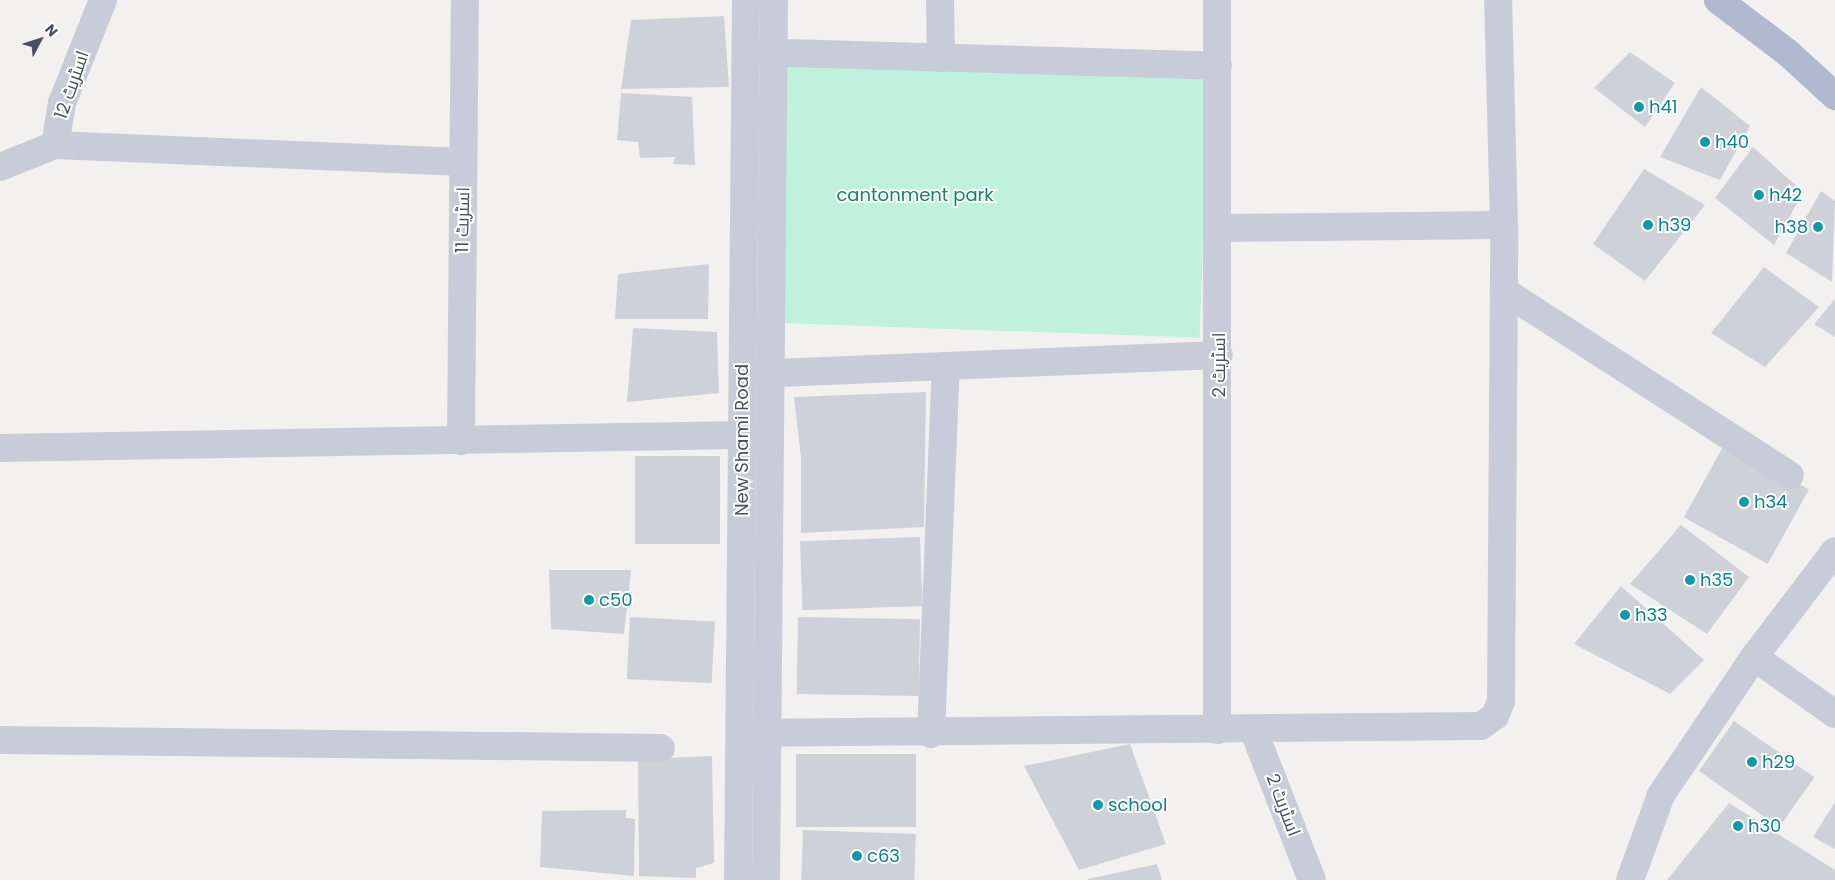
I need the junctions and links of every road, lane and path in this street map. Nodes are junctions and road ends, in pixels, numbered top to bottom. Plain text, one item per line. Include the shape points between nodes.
1 (103, 0) edge
2 (465, 0) edge
3 (746, 0) edge
4 (774, 0) edge
5 (940, 0) edge
6 (1217, 0) edge
7 (1498, 0) edge
8 (1718, 0) edge
9 (746, 52) junction
10 (775, 53) junction
11 (941, 58) junction
12 (1218, 66) junction
13 (1835, 96) edge
14 (54, 145) junction
15 (464, 162) junction
16 (0, 167) edge
17 (1504, 224) junction
18 (1218, 228) junction
19 (1504, 292) junction
20 (1219, 355) junction
21 (946, 366) junction
22 (742, 373) junction
23 (772, 375) junction
24 (741, 435) junction
25 (461, 441) junction
26 (0, 448) edge
27 (1790, 475) dead end
28 (1835, 551) edge
29 (1754, 657) junction
30 (1835, 714) edge
31 (1253, 729) junction
32 (1217, 730) junction
33 (741, 733) junction
34 (769, 734) junction
35 (931, 734) junction
36 (0, 740) edge
37 (661, 748) dead end
38 (738, 880) edge
39 (766, 880) edge
40 (1312, 880) edge
41 (1630, 880) edge

1 - 14 street, اسٹریٹ 12 via 62,103
2 - 15 street, اسٹریٹ 11
3 - 9 street, New Shami Road
4 - 10 street, New Shami Road
5 - 11 street
6 - 12 street, اسٹریٹ 2
7 - 17 street
8 - 13 main road via 1788,53
9 - 10 street
9 - 22 street, New Shami Road
10 - 11 street
10 - 23 street, New Shami Road
11 - 12 street
12 - 18 street, اسٹریٹ 2
14 - 15 street
14 - 16 street
15 - 25 street, اسٹریٹ 11
17 - 18 street
17 - 19 street
18 - 20 street, اسٹریٹ 2
19 - 27 street
19 - 31 street via 1501,701 1495,716 1481,726
20 - 21 street
20 - 32 street, اسٹریٹ 2
21 - 23 street
21 - 35 street
22 - 23 street
22 - 24 street, New Shami Road
23 - 34 street, New Shami Road
24 - 25 street
24 - 33 street, New Shami Road
25 - 26 street
28 - 29 street
29 - 30 street
29 - 41 street via 1661,795
31 - 32 street
31 - 40 street, اسٹریٹ 2
32 - 35 street
33 - 34 street
33 - 38 street, New Shami Road
34 - 35 street
34 - 39 street, New Shami Road
36 - 37 street

